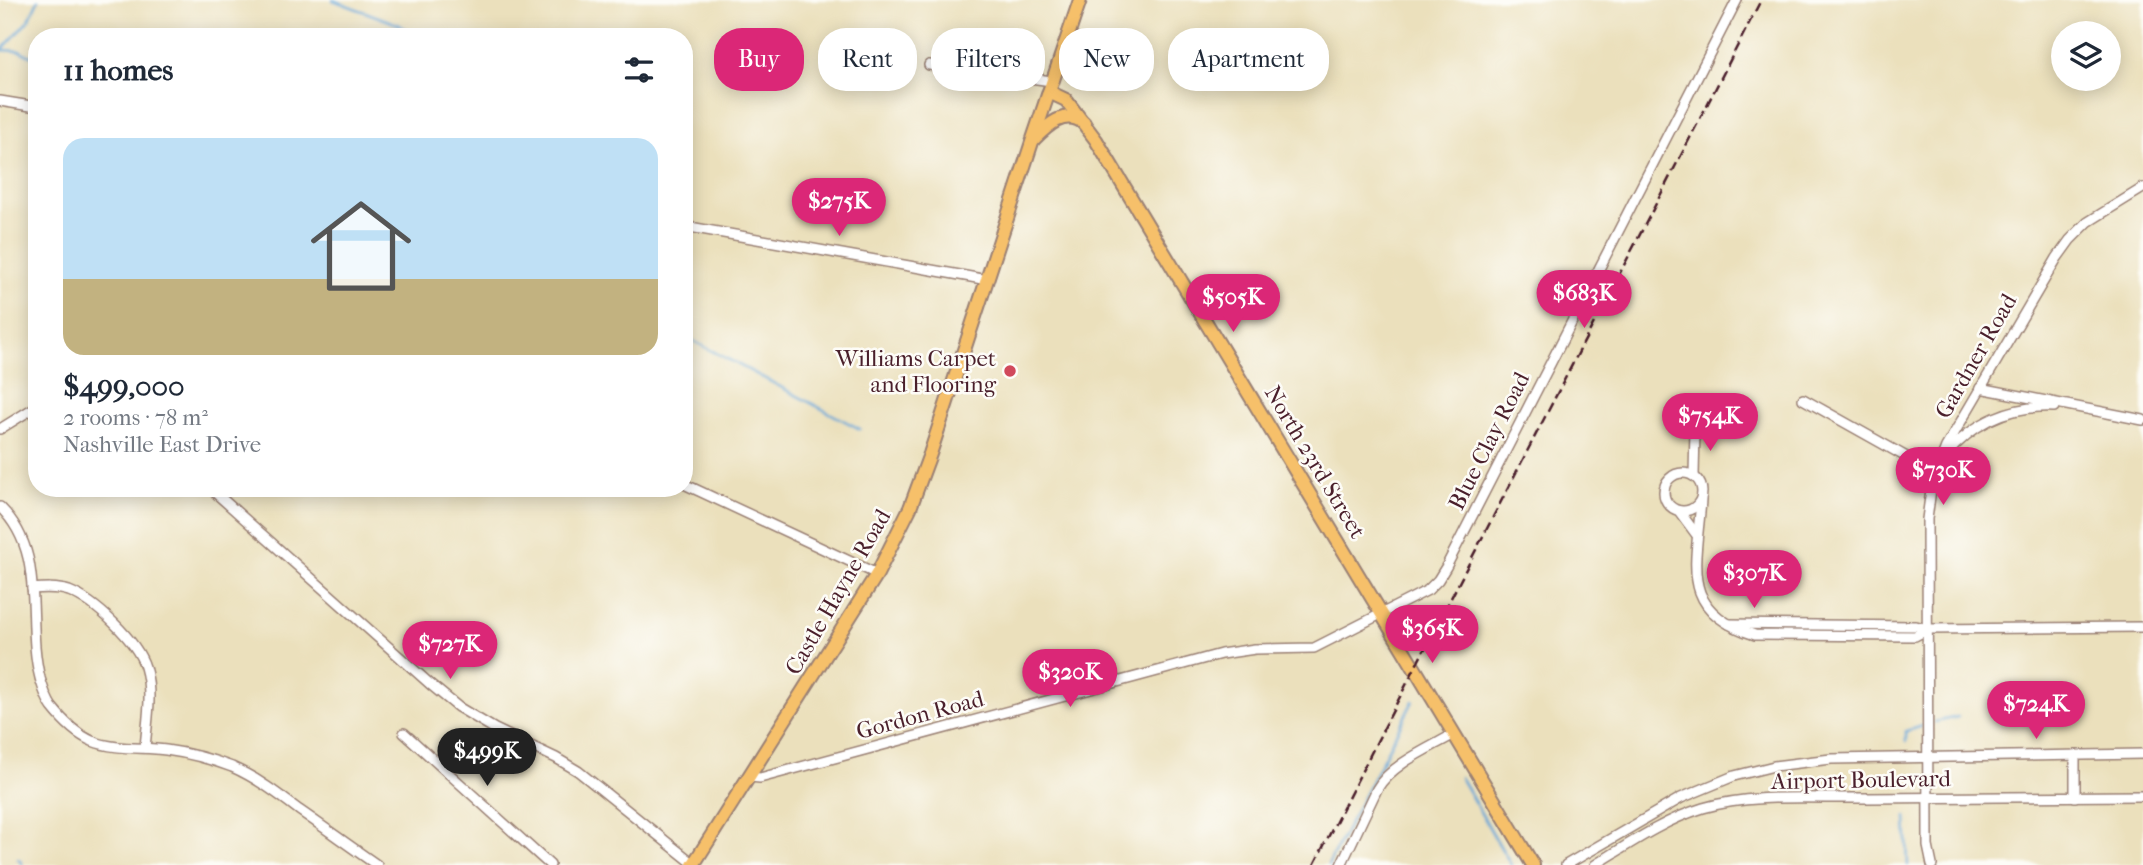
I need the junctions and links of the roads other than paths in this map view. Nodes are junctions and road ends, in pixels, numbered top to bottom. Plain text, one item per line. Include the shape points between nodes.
1 (1080, 0) edge
2 (1737, 0) edge
3 (929, 65) dead end
4 (1051, 86) junction
5 (0, 101) edge
6 (28, 106) edge
7 (1087, 126) junction
8 (1032, 142) junction
9 (2143, 188) edge
10 (693, 228) edge
11 (988, 279) junction
12 (1980, 388) junction
13 (1803, 399) dead end
14 (2084, 408) junction
15 (28, 412) edge
16 (2143, 420) edge
17 (0, 429) edge
18 (1695, 429) dead end
19 (1937, 468) junction
20 (1694, 476) junction
21 (693, 488) edge
22 (220, 497) edge
23 (1701, 500) junction
24 (0, 507) edge
25 (1679, 511) junction
26 (1696, 534) junction
27 (877, 574) junction
28 (32, 589) junction
29 (1382, 614) junction
30 (2143, 627) edge
31 (1928, 629) junction
32 (404, 733) dead end
33 (1454, 734) junction
34 (145, 748) junction
35 (2143, 754) edge
36 (2075, 755) junction
37 (1928, 757) junction
38 (750, 777) junction
39 (2143, 796) edge
40 (2075, 797) junction
41 (1928, 798) junction
42 (693, 864) edge
43 (377, 865) edge
44 (550, 865) edge
45 (1340, 865) edge
46 (1533, 865) edge
47 (1566, 865) edge
48 (1595, 865) edge
49 (1932, 865) edge

1 - 4 main road, Castle Hayne Road
2 - 29 street, Blue Clay Road via 1446,567 1427,590
3 - 4 street
4 - 7 main road, North 23rd Street
4 - 8 main road, Castle Hayne Road
5 - 6 street
7 - 8 main road via 1079,119 1064,118
7 - 29 main road, North 23rd Street
8 - 11 main road, Castle Hayne Road
9 - 12 street, Gardner Road via 2088,222 2070,240
10 - 11 street
11 - 27 main road, Castle Hayne Road via 918,488
12 - 14 street
12 - 19 street, Gardner Road
13 - 19 street
14 - 16 street
14 - 19 street via 2044,407 1989,419 1963,438
15 - 17 street
18 - 20 street
19 - 31 street, Gardner Road via 1927,519
20 - 23 street via 1702,487
20 - 25 street via 1682,472 1666,482 1665,499
21 - 27 street
22 - 42 street via 458,707 578,771
23 - 25 street via 1692,509
23 - 26 street
24 - 28 street via 24,540
25 - 26 street
26 - 31 street via 1698,589 1706,606 1729,624
27 - 38 main road, Castle Hayne Road
28 - 34 street via 38,669 49,704 92,741
28 - 34 street via 56,588 83,598 135,647 144,664 149,696
29 - 33 main road, North 23rd Street
29 - 38 street, Gordon Road via 1314,648 1221,654
30 - 31 street
31 - 37 street, Gardner Road
32 - 44 street
33 - 45 street via 1384,778
33 - 46 main road, North 23rd Street
34 - 43 street via 201,757 257,779
35 - 36 street, Airport Boulevard
36 - 37 street, Airport Boulevard
36 - 40 street
37 - 41 street, Gardner Road
37 - 47 street, Airport Boulevard via 1831,759 1734,776 1666,806
38 - 42 main road, Castle Hayne Road
39 - 40 street, Airport Boulevard
40 - 41 street, Airport Boulevard
41 - 48 street, Airport Boulevard via 1720,804 1669,822
41 - 49 street, Gardner Road

